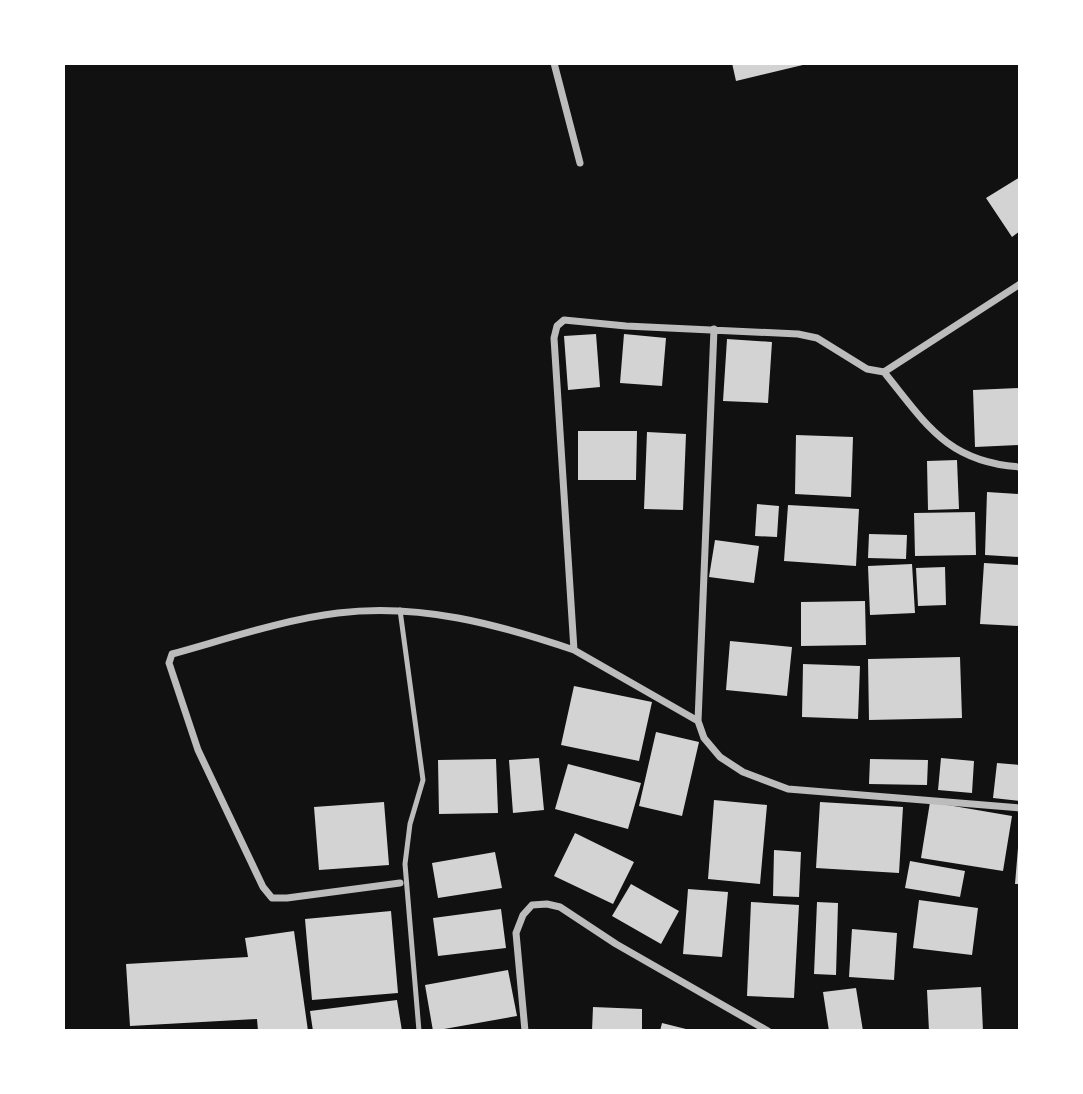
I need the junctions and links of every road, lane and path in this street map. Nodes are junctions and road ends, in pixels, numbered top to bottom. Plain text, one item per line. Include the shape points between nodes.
1 (554, 63) edge
2 (580, 163) dead end
3 (1020, 284) edge
4 (714, 330) junction
5 (884, 372) junction
6 (1020, 467) edge
7 (400, 610) junction
8 (574, 650) junction
9 (698, 721) junction
10 (1020, 808) edge
11 (400, 883) dead end
12 (418, 1031) edge
13 (525, 1031) edge
14 (768, 1031) edge

1 - 2 street
3 - 5 street
4 - 5 street via 817,338 867,369
4 - 8 street via 564,320 557,326 554,338
4 - 9 street
5 - 6 street via 941,440 983,461
7 - 8 street via 454,617
7 - 11 street via 320,616 172,654 169,663 198,750 272,898
7 - 12 lane via 423,779 405,864
8 - 9 street
9 - 10 street via 704,738 720,757 743,772 788,789
13 - 14 street via 516,933 532,905 547,904 560,906 616,944

